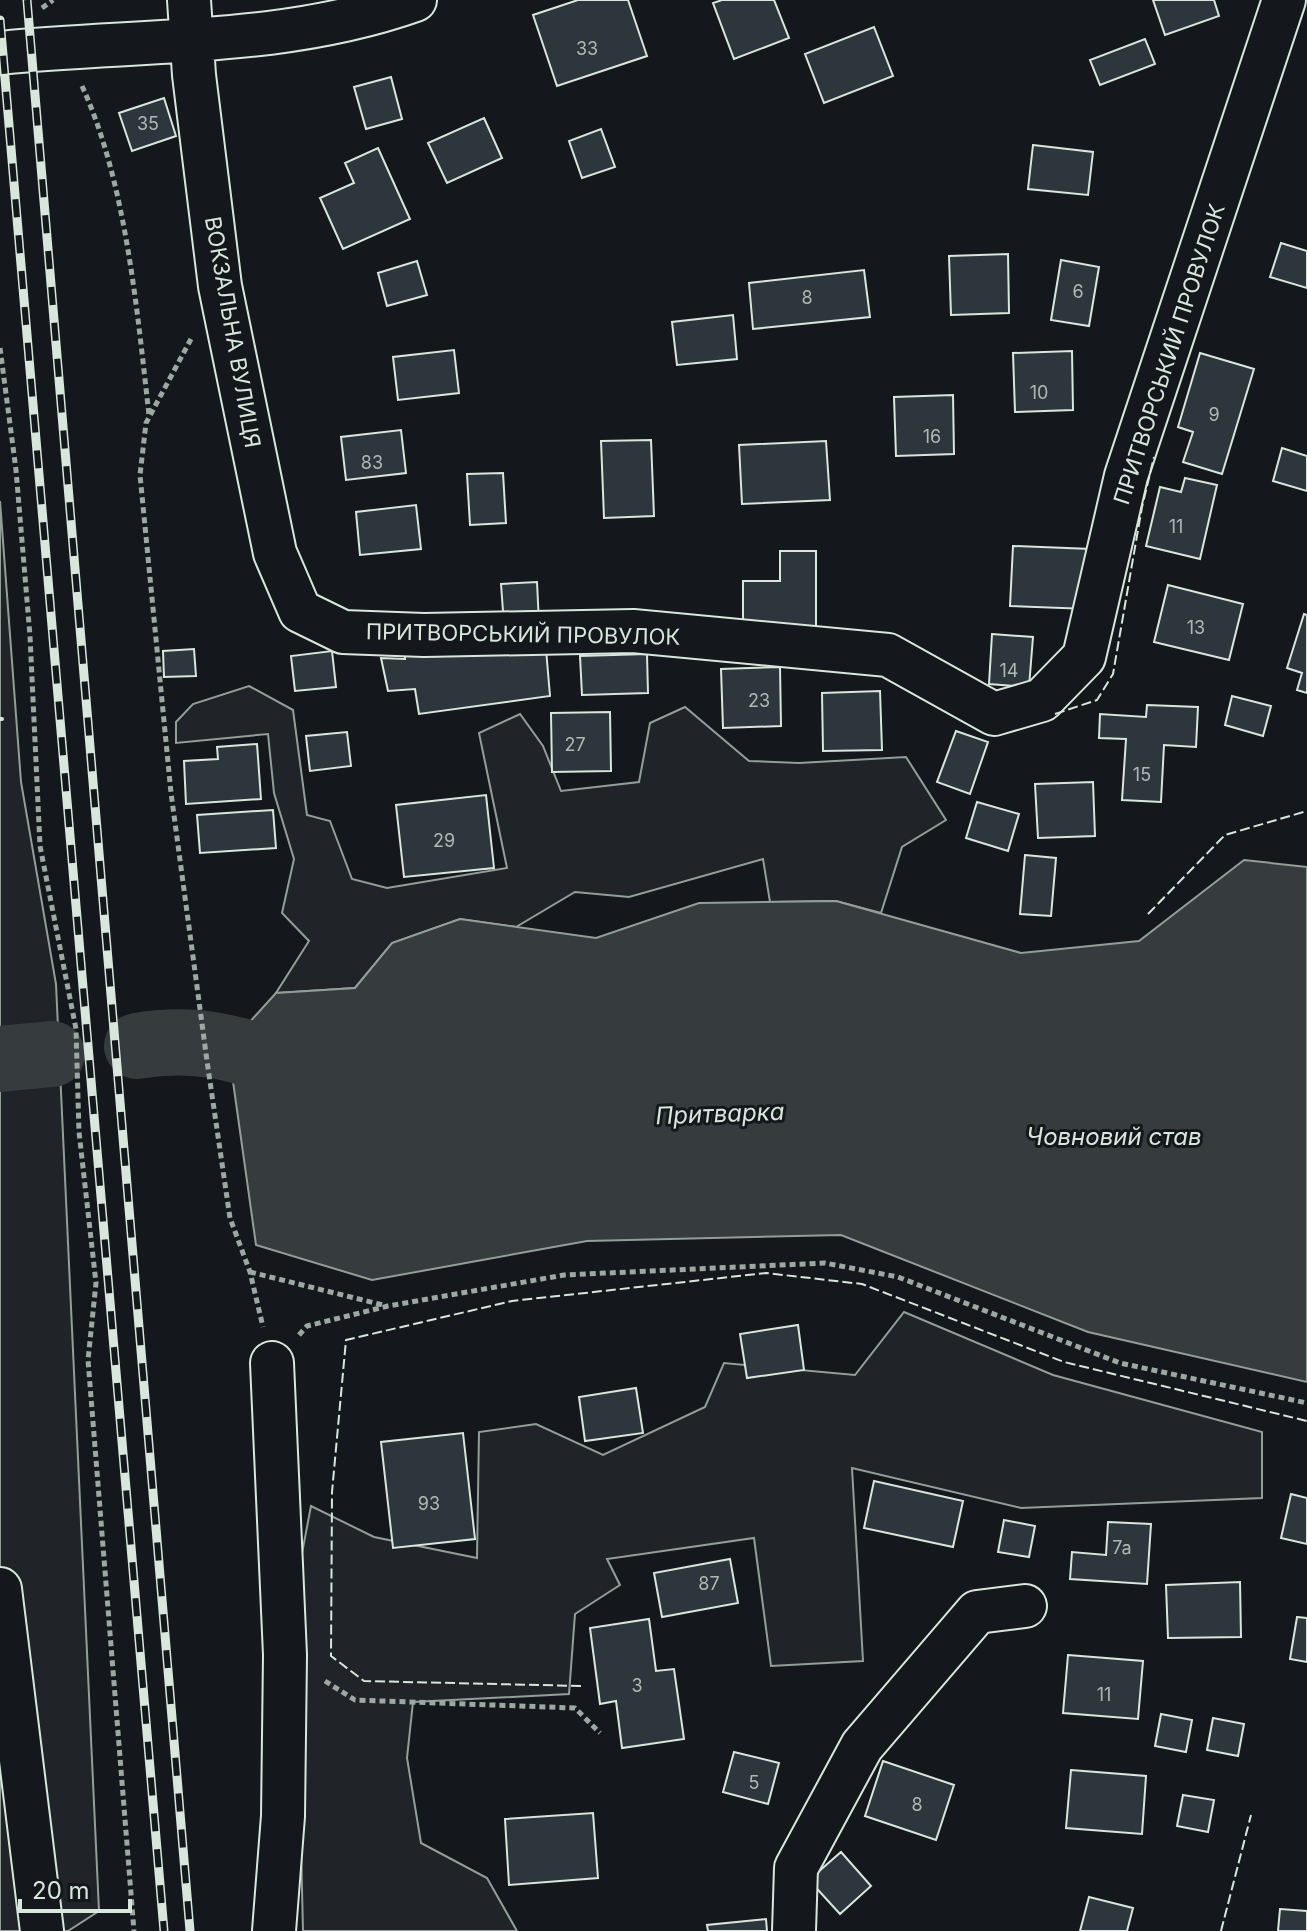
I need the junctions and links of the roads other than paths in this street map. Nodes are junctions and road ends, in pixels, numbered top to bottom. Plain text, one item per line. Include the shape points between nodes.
1 (415, 0) edge
2 (1284, 0) edge
3 (191, 20) edge
4 (0, 53) edge
5 (300, 611) joint
6 (272, 1363) road end
7 (0, 1589) edge
8 (1025, 1606) dead end
9 (42, 1931) edge
10 (274, 1931) edge
11 (794, 1931) edge

1 - 3 street via 334,24
2 - 5 street, ПРИТВОРСЬКИЙ ПРОВУЛОК via 1126,476 1084,657 1042,700 994,714 888,655 633,631 343,632
3 - 4 street
3 - 5 street, ВОКЗАЛЬНА ВУЛИЦЯ via 220,286 275,553
6 - 10 street via 285,1655 283,1816
7 - 9 street
8 - 11 street via 977,1612 862,1746 796,1868

